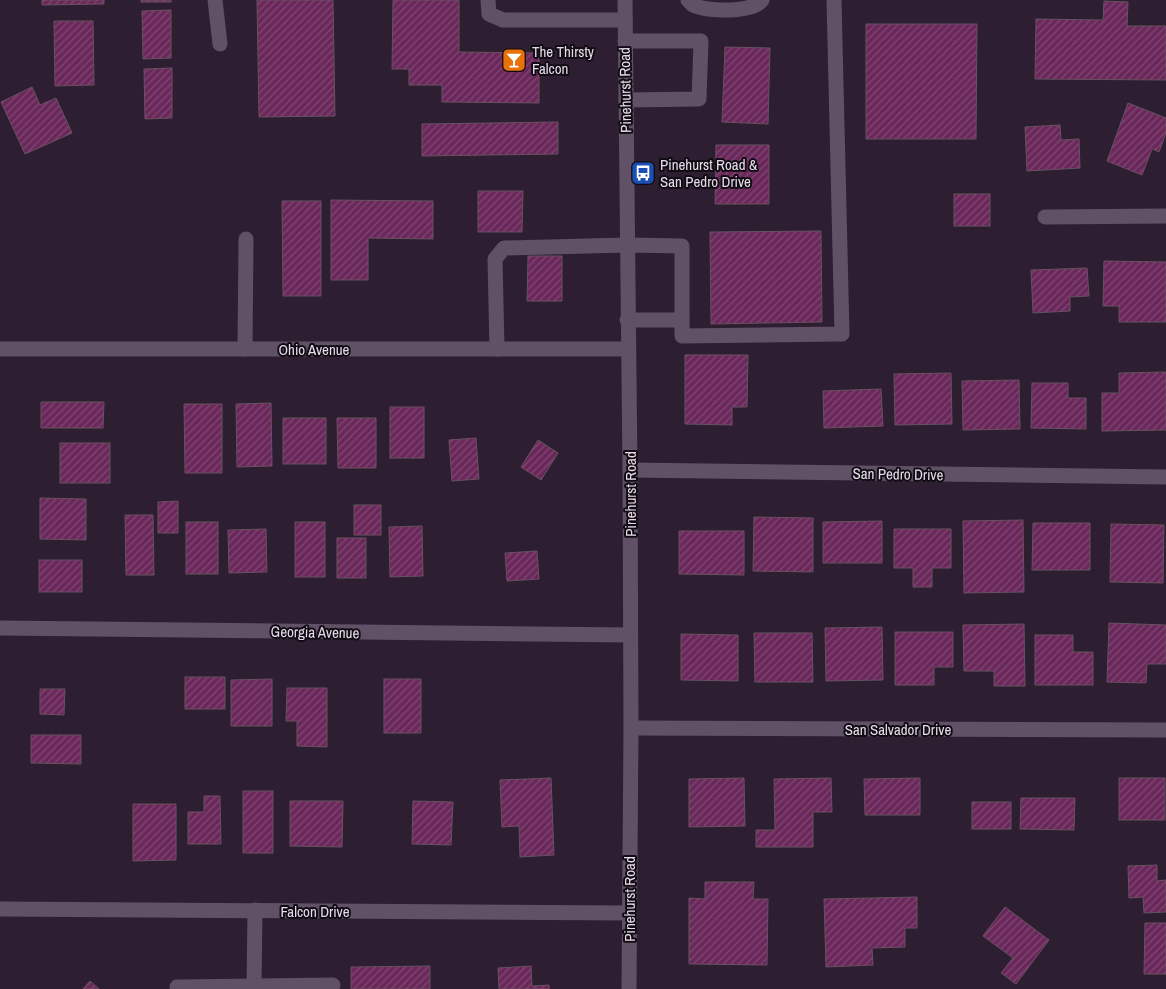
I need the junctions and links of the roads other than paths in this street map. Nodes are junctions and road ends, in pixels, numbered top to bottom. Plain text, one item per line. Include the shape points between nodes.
1 (215, 0) edge
2 (488, 0) edge
3 (625, 0) edge
4 (688, 0) edge
5 (762, 0) edge
6 (834, 0) edge
7 (625, 20) junction
8 (625, 41) junction
9 (220, 44) dead end
10 (626, 100) junction
11 (1166, 216) edge
12 (1045, 218) dead end
13 (246, 239) dead end
14 (627, 245) junction
15 (627, 320) junction
16 (682, 320) junction
17 (0, 349) edge
18 (245, 349) junction
19 (497, 349) junction
20 (628, 349) junction
21 (630, 470) junction
22 (1166, 477) edge
23 (0, 628) edge
24 (630, 635) junction
25 (631, 728) junction
26 (1166, 730) edge
27 (0, 909) edge
28 (255, 910) junction
29 (629, 913) junction
30 (333, 985) dead end
31 (254, 986) junction
32 (177, 987) dead end
33 (629, 989) edge

1 - 9 street
2 - 7 street via 489,14 503,20
3 - 7 street, Pinehurst Road
4 - 5 street via 692,5 706,9 747,9
6 - 16 street via 842,334 682,336
7 - 8 street, Pinehurst Road
8 - 10 street, Pinehurst Road
8 - 10 street via 701,41 699,99
10 - 14 street, Pinehurst Road
11 - 12 street
13 - 18 street
14 - 15 street, Pinehurst Road
14 - 16 street via 682,246
14 - 19 street via 504,248 495,259
15 - 16 street
15 - 20 street, Pinehurst Road
17 - 18 street, Ohio Avenue
18 - 19 street, Ohio Avenue
19 - 20 street, Ohio Avenue
20 - 21 street, Pinehurst Road
21 - 22 street, San Pedro Drive
21 - 24 street, Pinehurst Road
23 - 24 street, Georgia Avenue
24 - 25 street, Pinehurst Road
25 - 26 street, San Salvador Drive
25 - 29 street, Pinehurst Road
27 - 28 street, Falcon Drive
28 - 29 street, Falcon Drive
28 - 31 street
29 - 33 street, Pinehurst Road
30 - 31 street
31 - 32 street

